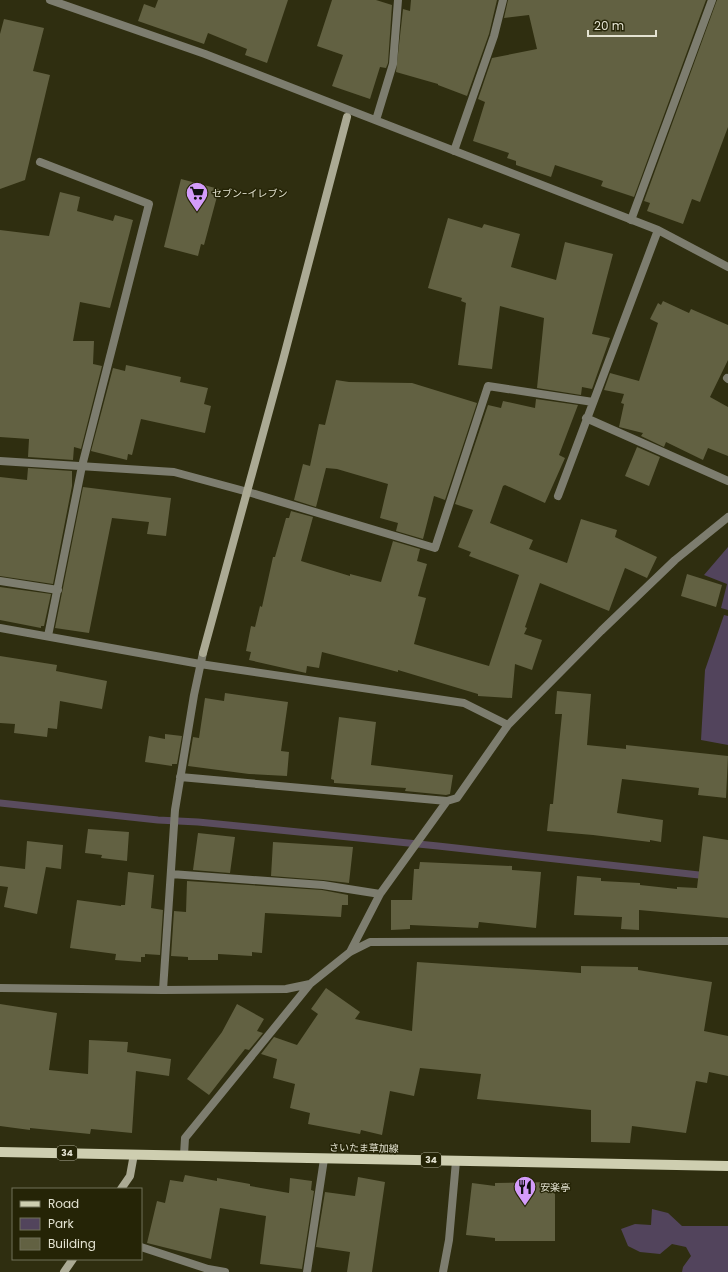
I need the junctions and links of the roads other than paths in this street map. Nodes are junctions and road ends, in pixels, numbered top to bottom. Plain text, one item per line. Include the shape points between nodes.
1 (50, 0) edge
2 (398, 0) edge
3 (503, 0) edge
4 (712, 0) edge
5 (347, 113) junction
6 (376, 120) junction
7 (454, 151) junction
8 (40, 162) dead end
9 (631, 220) junction
10 (658, 230) junction
11 (728, 267) edge
12 (592, 402) junction
13 (586, 418) junction
14 (0, 461) edge
15 (82, 466) junction
16 (728, 481) edge
17 (248, 492) junction
18 (558, 496) dead end
19 (728, 517) edge
20 (0, 580) edge
21 (58, 590) junction
22 (0, 628) edge
23 (48, 636) junction
24 (200, 664) junction
25 (508, 725) junction
26 (180, 777) junction
27 (447, 802) junction
28 (171, 874) junction
29 (380, 894) junction
30 (728, 941) edge
31 (350, 952) junction
32 (310, 984) junction
33 (0, 988) edge
34 (163, 990) junction
35 (0, 1152) edge
36 (134, 1154) junction
37 (184, 1155) junction
38 (324, 1159) junction
39 (456, 1161) junction
40 (728, 1166) edge
41 (122, 1188) edge
42 (142, 1247) edge
43 (72, 1260) edge
44 (64, 1272) edge
45 (225, 1272) edge
46 (307, 1272) edge
47 (443, 1272) edge

1 - 5 street via 205,54
2 - 6 street via 393,64
3 - 7 street via 494,36
4 - 9 street
5 - 6 street
5 - 17 street
6 - 7 street
7 - 9 street
8 - 15 street via 149,204
9 - 10 street
10 - 11 street
10 - 12 street
12 - 13 street
12 - 17 street via 488,386 435,548
13 - 16 street
13 - 18 street
14 - 15 street
15 - 17 street via 174,472
15 - 21 street
17 - 24 street
19 - 25 street via 676,560
20 - 21 street
21 - 23 street
22 - 23 street
23 - 24 street
24 - 25 street via 464,703
24 - 26 street
25 - 27 street via 457,798
26 - 27 street
26 - 28 street
27 - 29 street
28 - 29 street via 323,885
28 - 34 street
29 - 31 street
30 - 31 street via 370,942
31 - 32 street
32 - 34 street via 286,989
32 - 37 street via 185,1138
33 - 34 street
35 - 36 main road, さいたま草加線 / 34
36 - 37 main road, さいたま草加線 / 34
36 - 41 street via 130,1176
37 - 38 main road, さいたま草加線 / 34
38 - 39 main road, さいたま草加線 / 34
38 - 46 street
39 - 40 main road, さいたま草加線 / 34
39 - 47 street via 449,1240
42 - 45 street
43 - 44 street

